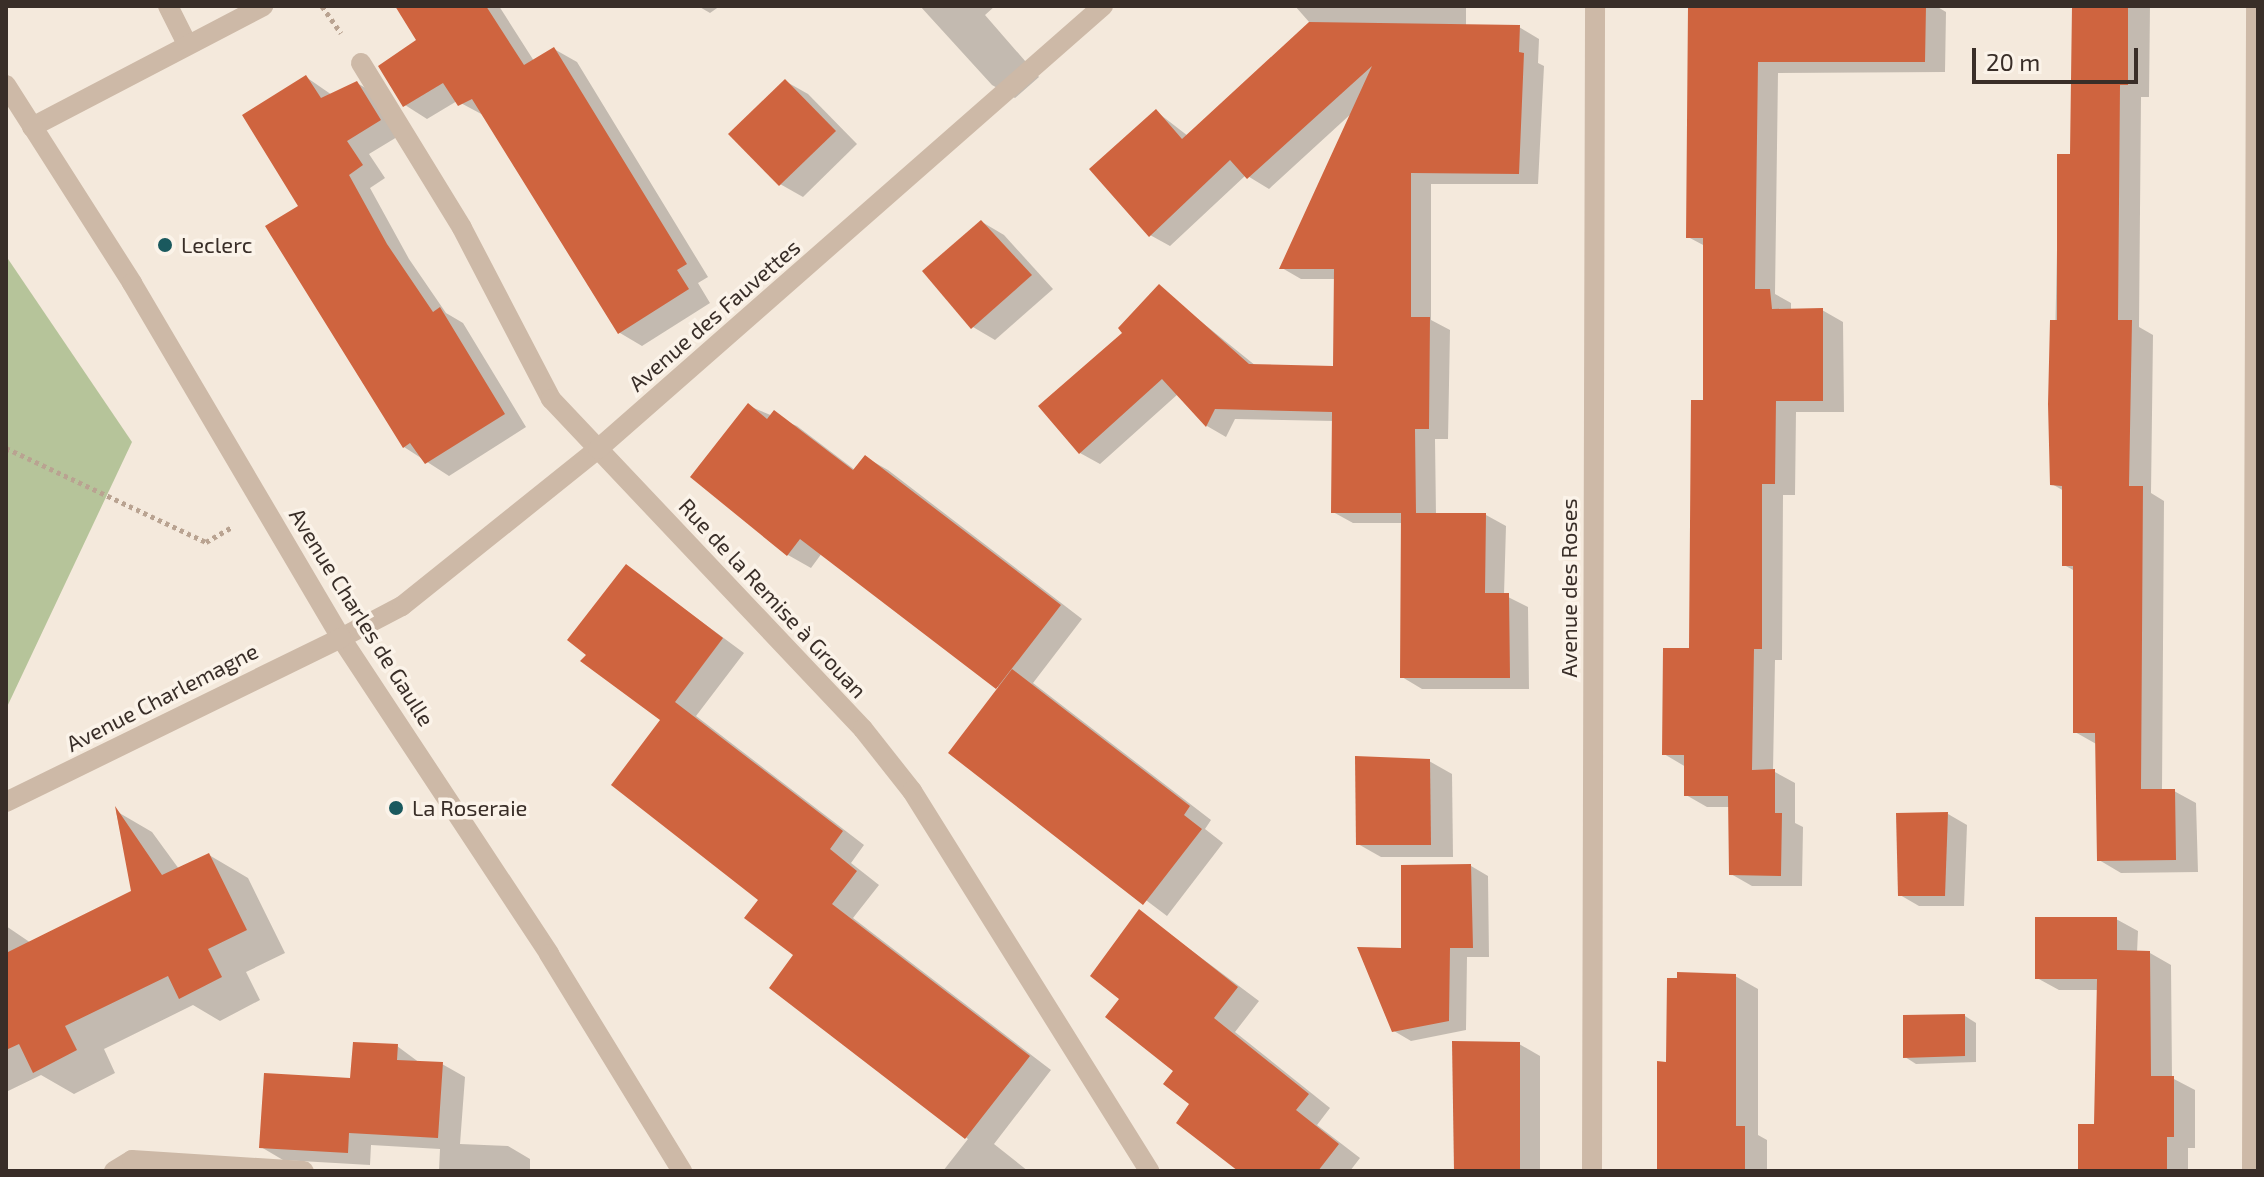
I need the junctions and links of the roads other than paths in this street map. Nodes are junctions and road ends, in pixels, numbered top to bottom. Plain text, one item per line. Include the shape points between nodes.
1 (168, 6) edge
2 (263, 6) edge
3 (1103, 6) edge
4 (1595, 6) edge
5 (2256, 6) edge
6 (186, 42) junction
7 (361, 63) dead end
8 (6, 85) edge
9 (32, 127) junction
10 (598, 449) junction
11 (341, 638) junction
12 (6, 802) edge
13 (114, 1171) edge
14 (304, 1171) edge
15 (682, 1171) edge
16 (1149, 1171) edge
17 (1592, 1171) edge
18 (2252, 1171) edge

1 - 6 street
2 - 6 street
3 - 10 street, Avenue des Fauvettes
4 - 17 street, Avenue des Roses
5 - 18 street
6 - 9 street
7 - 10 street, Rue de la Remise à Grouan via 462,228 551,399
8 - 9 street, Avenue Charles de Gaulle
9 - 11 street, Avenue Charles de Gaulle
10 - 11 street, Avenue des Fauvettes via 402,606
10 - 16 street, Rue de la Remise à Grouan via 863,729 912,791
11 - 12 street, Avenue Charlemagne
11 - 15 street, Avenue Charles de Gaulle via 549,954
13 - 14 street via 132,1160

